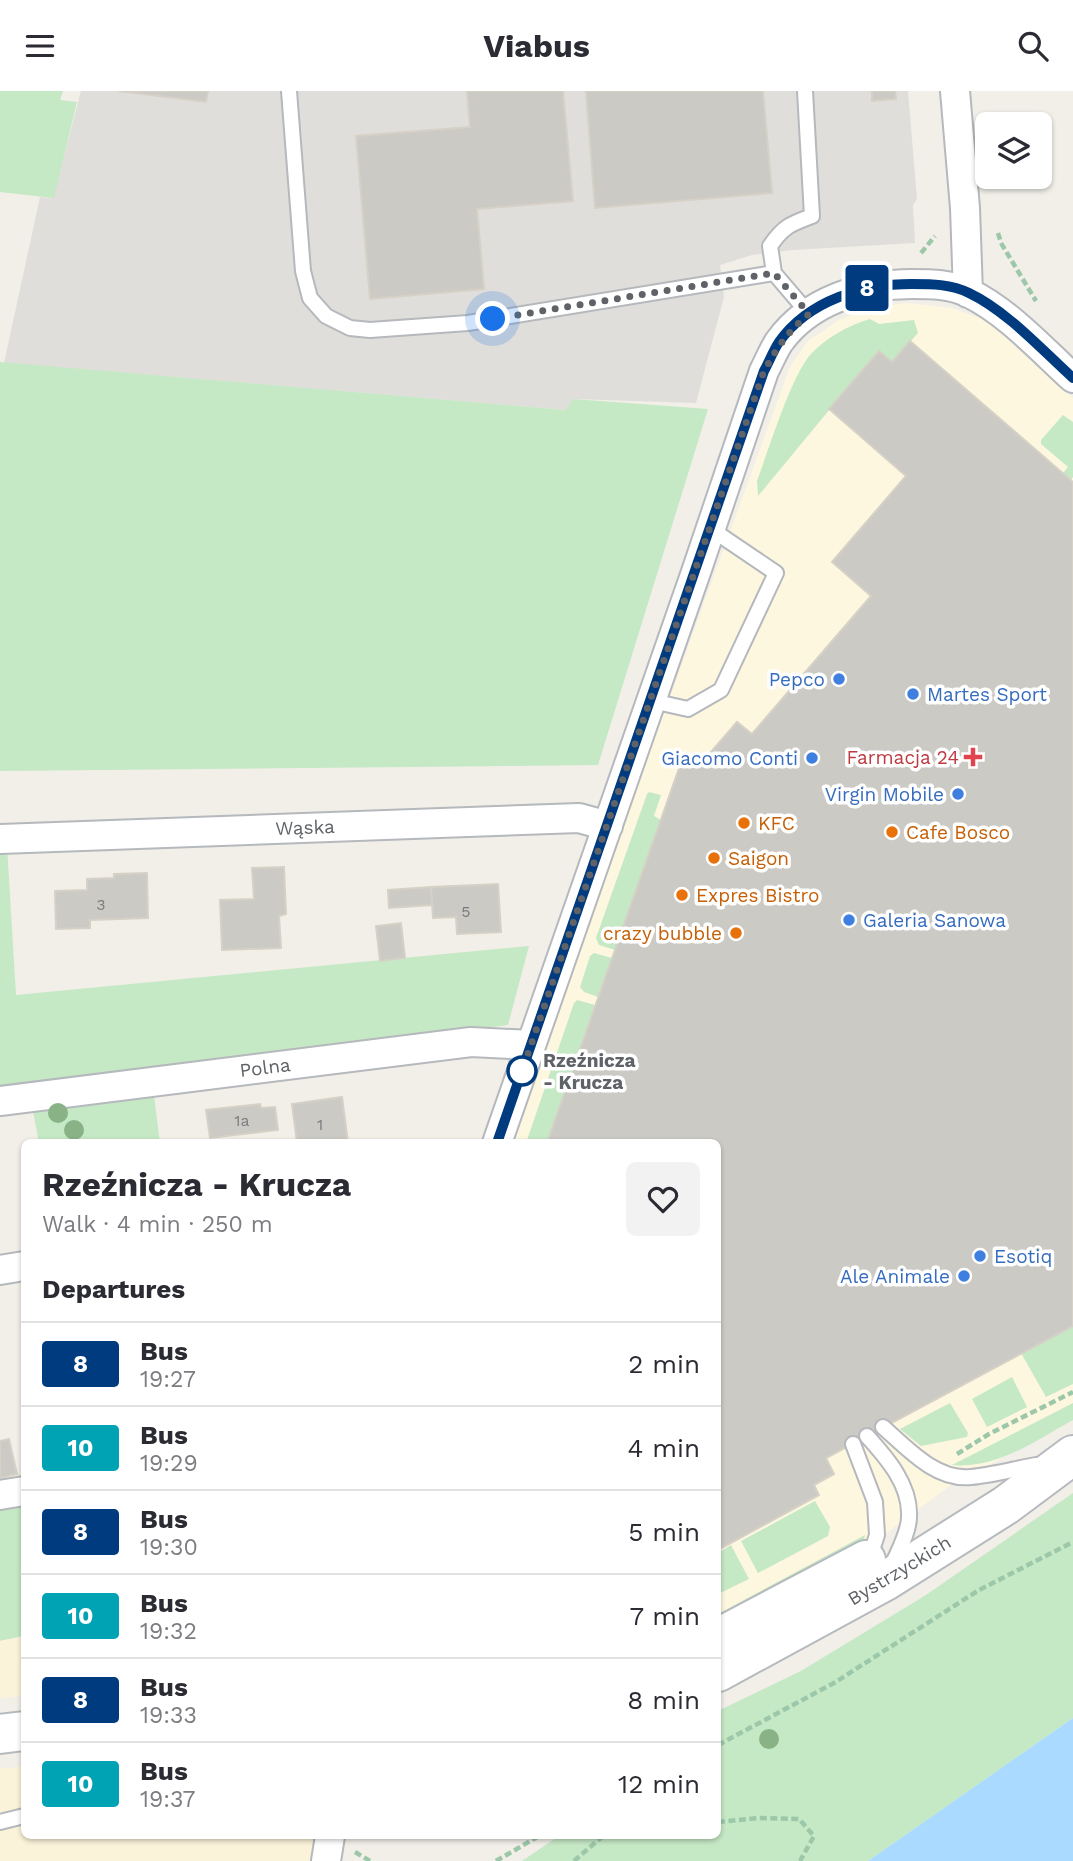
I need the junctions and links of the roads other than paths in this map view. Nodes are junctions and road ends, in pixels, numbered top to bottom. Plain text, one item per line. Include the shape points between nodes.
1 (289, 91) edge
2 (805, 91) edge
3 (955, 91) edge
4 (774, 273) junction
5 (968, 292) junction
6 (809, 314) junction
7 (1073, 378) edge
8 (711, 529) junction
9 (652, 701) junction
10 (608, 826) junction
11 (0, 839) edge
12 (531, 1045) junction
13 (0, 1101) edge
14 (498, 1139) edge
15 (21, 1266) edge
16 (0, 1270) edge
17 (883, 1427) dead end
18 (867, 1436) dead end
19 (853, 1444) dead end
20 (1073, 1445) edge
21 (1073, 1455) edge
22 (1036, 1465) junction
23 (21, 1491) edge
24 (0, 1495) edge
25 (902, 1540) junction
26 (878, 1569) junction
27 (721, 1637) edge
28 (721, 1670) edge
29 (21, 1731) edge
30 (0, 1734) edge
31 (21, 1816) edge
32 (0, 1822) edge
33 (330, 1839) edge
34 (326, 1861) edge

1 - 4 lane via 303,271 310,298 336,323 370,330 468,323
2 - 4 lane via 812,216 780,231 770,247
3 - 5 street
4 - 6 lane
5 - 6 street via 938,284 894,284 860,289
5 - 7 street via 998,311
6 - 8 street via 779,342 764,371
8 - 9 street
8 - 9 lane via 776,573 721,690 688,709
9 - 10 street
10 - 11 street, Wąska via 579,818
10 - 12 street
12 - 13 street, Polna via 471,1042
12 - 14 street
15 - 16 street
17 - 22 lane via 939,1471 968,1478
18 - 25 lane via 892,1464 906,1496 909,1517
19 - 26 lane via 875,1502
20 - 22 street, Bystrzyckich
21 - 26 street, Bystrzyckich via 1006,1505
22 - 25 street, Bystrzyckich
23 - 24 street
25 - 26 street, Bystrzyckich
26 - 27 street, Bystrzyckich
26 - 28 street, Bystrzyckich
29 - 30 street
31 - 32 lane
33 - 34 street

